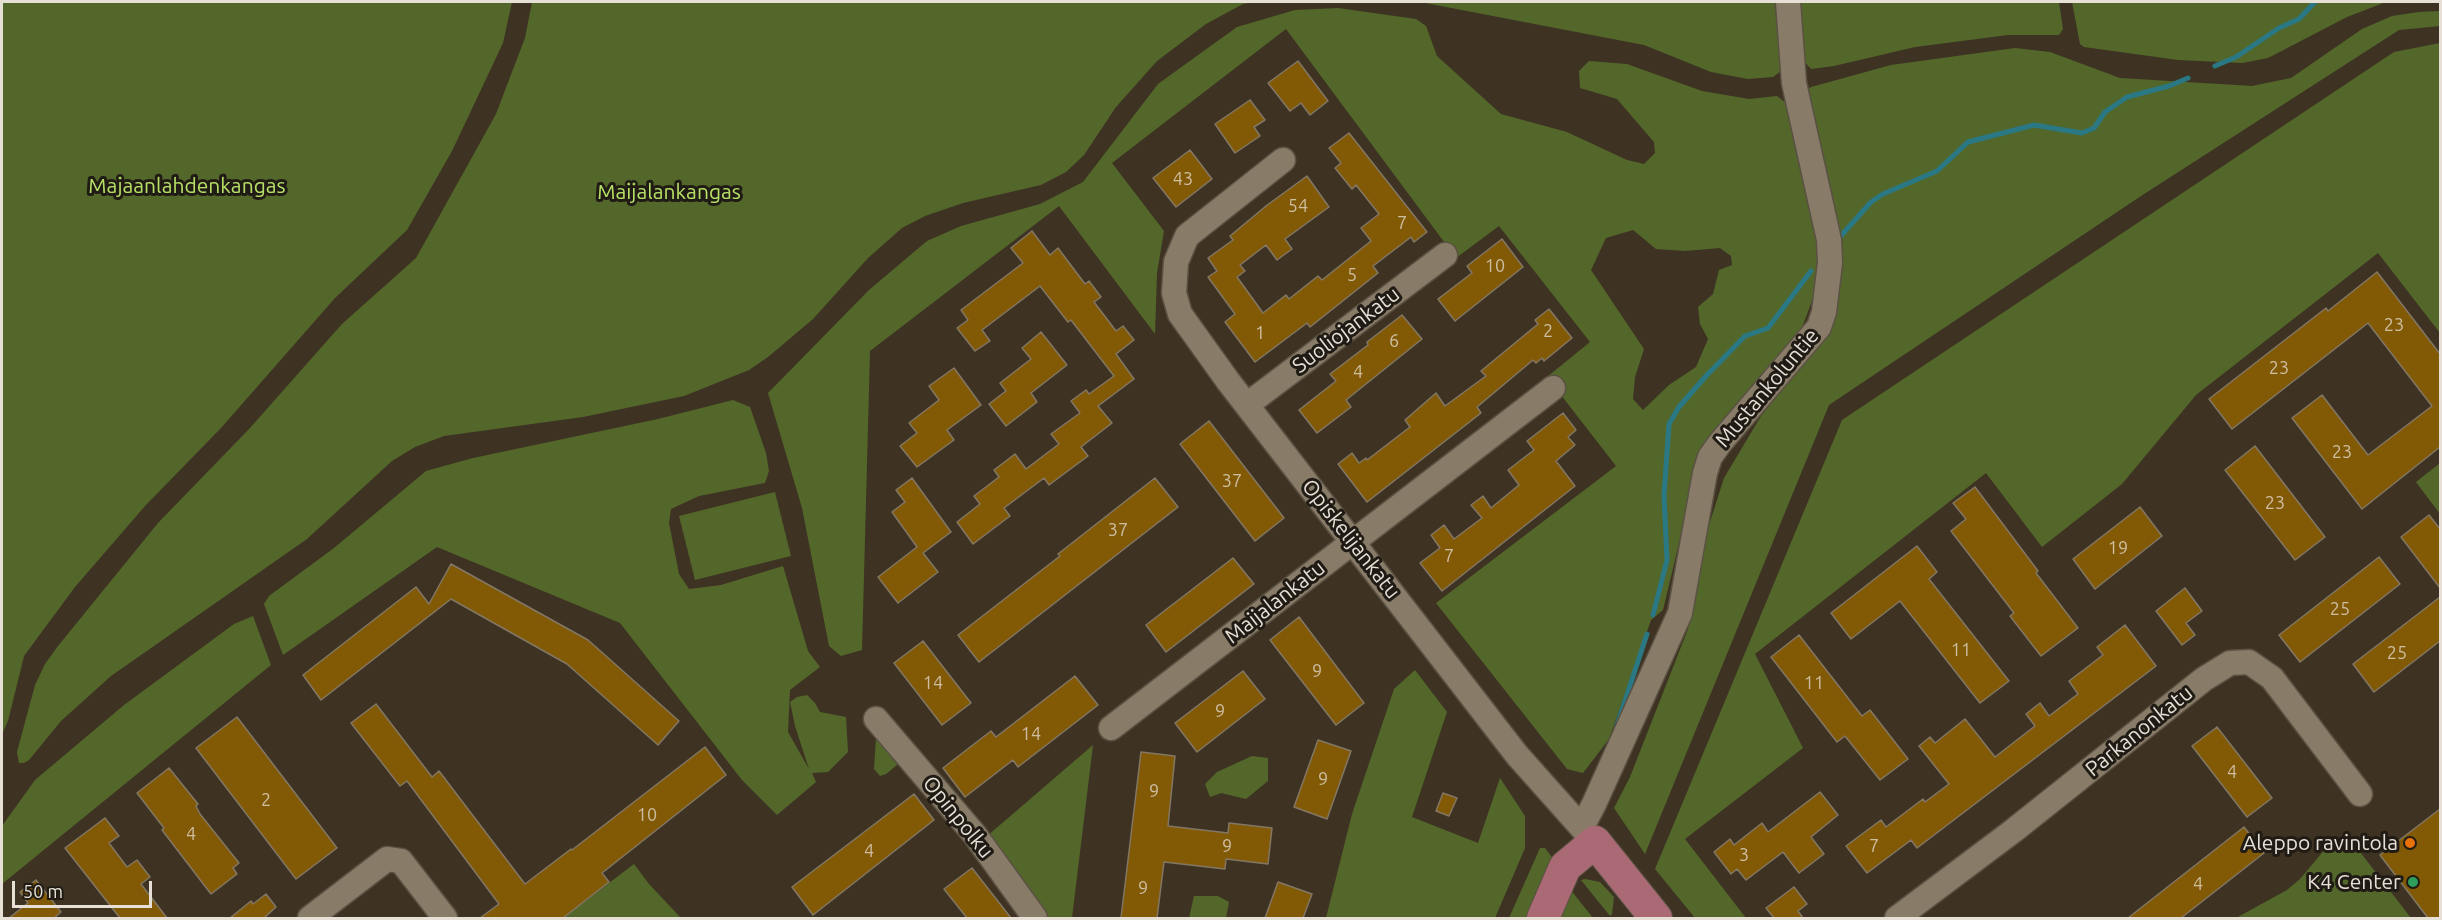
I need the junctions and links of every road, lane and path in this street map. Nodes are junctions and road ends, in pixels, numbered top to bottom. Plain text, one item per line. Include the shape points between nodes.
1 (1788, 2) edge
2 (1283, 160) dead end
3 (1445, 255) dead end
4 (1553, 388) dead end
5 (1248, 404) junction
6 (1353, 542) junction
7 (876, 719) dead end
8 (1111, 728) dead end
9 (2360, 794) dead end
10 (1588, 835) junction
11 (310, 918) edge
12 (445, 918) edge
13 (1035, 918) edge
14 (1543, 918) edge
15 (1656, 918) edge
16 (1897, 918) edge

1 - 10 street, Mustankoluntie via 1794,83 1829,240 1824,312 1819,327 1710,457 1680,613
2 - 5 street, Opiskelijankatu via 1187,236 1176,262 1174,293 1180,314
3 - 5 street, Suoliojankatu
4 - 6 street, Maijalankatu
5 - 6 street, Opiskelijankatu
6 - 8 street, Maijalankatu
6 - 10 street, Opiskelijankatu via 1517,755
7 - 13 street, Opinpolku via 975,835
9 - 16 street, Parkanonkatu via 2272,678 2249,662 2230,663 2204,679 2006,837
10 - 14 main road via 1564,867
10 - 15 main road, Opiskelijankatu
11 - 12 street via 387,859 401,861

